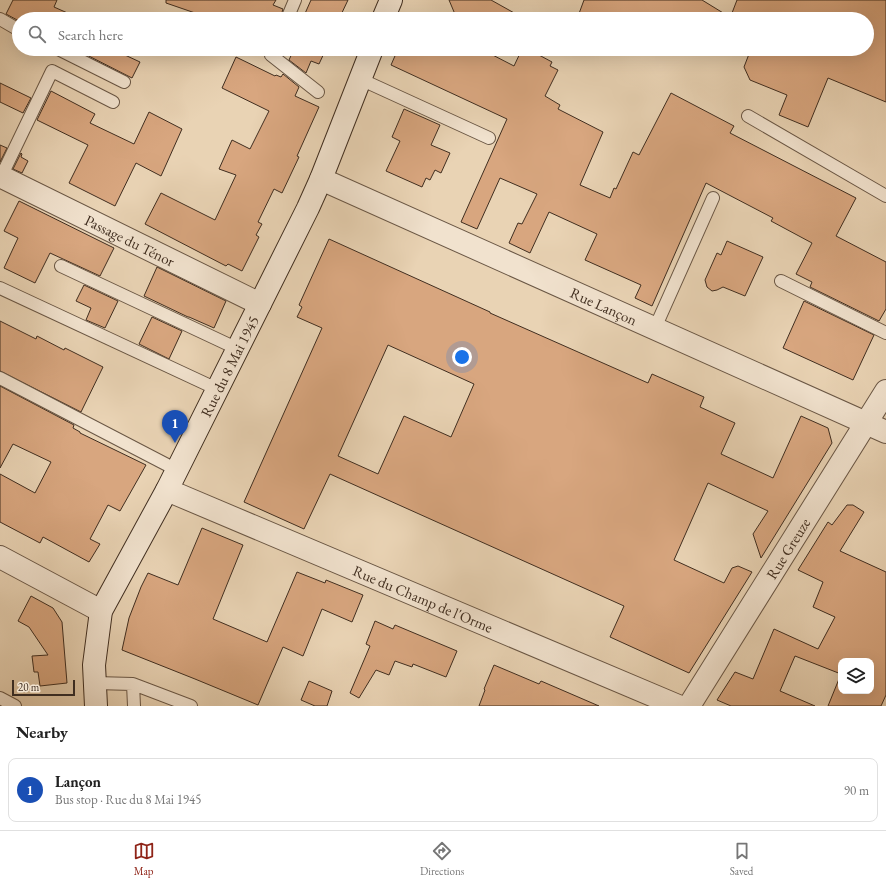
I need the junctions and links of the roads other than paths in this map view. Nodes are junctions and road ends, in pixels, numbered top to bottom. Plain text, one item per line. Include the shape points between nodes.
1 (295, 0) edge
2 (391, 0) edge
3 (289, 12) edge
4 (386, 12) edge
5 (0, 19) edge
6 (12, 26) edge
7 (72, 56) edge
8 (272, 56) edge
9 (369, 56) edge
10 (360, 79) junction
11 (124, 82) dead end
12 (318, 92) dead end
13 (113, 102) dead end
14 (748, 116) dead end
15 (489, 138) dead end
16 (1, 177) edge
17 (321, 180) junction
18 (886, 196) edge
19 (713, 198) dead end
20 (62, 266) dead end
21 (781, 281) dead end
22 (0, 288) edge
23 (260, 304) junction
24 (655, 328) junction
25 (886, 333) edge
26 (238, 349) junction
27 (0, 378) edge
28 (217, 389) junction
29 (886, 391) edge
30 (866, 423) junction
31 (886, 432) edge
32 (177, 470) junction
33 (167, 490) junction
34 (0, 557) edge
35 (101, 611) junction
36 (95, 683) junction
37 (133, 684) junction
38 (0, 698) edge
39 (15, 706) edge
40 (96, 706) edge
41 (134, 706) edge
42 (191, 706) edge
43 (678, 706) edge
44 (688, 706) edge

1 - 3 lane
2 - 4 street
5 - 6 lane
7 - 11 lane
8 - 12 lane
9 - 10 street, Rue du 8 Mai 1945
10 - 15 lane
10 - 17 street, Rue du 8 Mai 1945
13 - 16 lane via 52,71
14 - 18 lane
16 - 23 street, Passage du Ténor
17 - 23 street, Rue du 8 Mai 1945
17 - 24 street, Rue Lançon
19 - 24 lane
20 - 26 lane
21 - 25 lane
22 - 28 lane
23 - 26 street, Rue du 8 Mai 1945
24 - 30 street, Rue Lançon
26 - 28 street, Rue du 8 Mai 1945
27 - 32 lane
28 - 32 street, Rue du 8 Mai 1945
29 - 30 street, Rue Greuze
30 - 31 street, Rue Lançon
30 - 44 street, Rue Greuze
32 - 33 street, Rue du 8 Mai 1945
33 - 35 street, Rue du 8 Mai 1945
33 - 43 street, Rue du Champ de l'Orme
34 - 35 street
35 - 36 street, Rue du 8 Mai 1945 via 94,665
36 - 37 lane
36 - 40 street, Rue du 8 Mai 1945
37 - 41 lane
37 - 42 lane
38 - 39 lane

